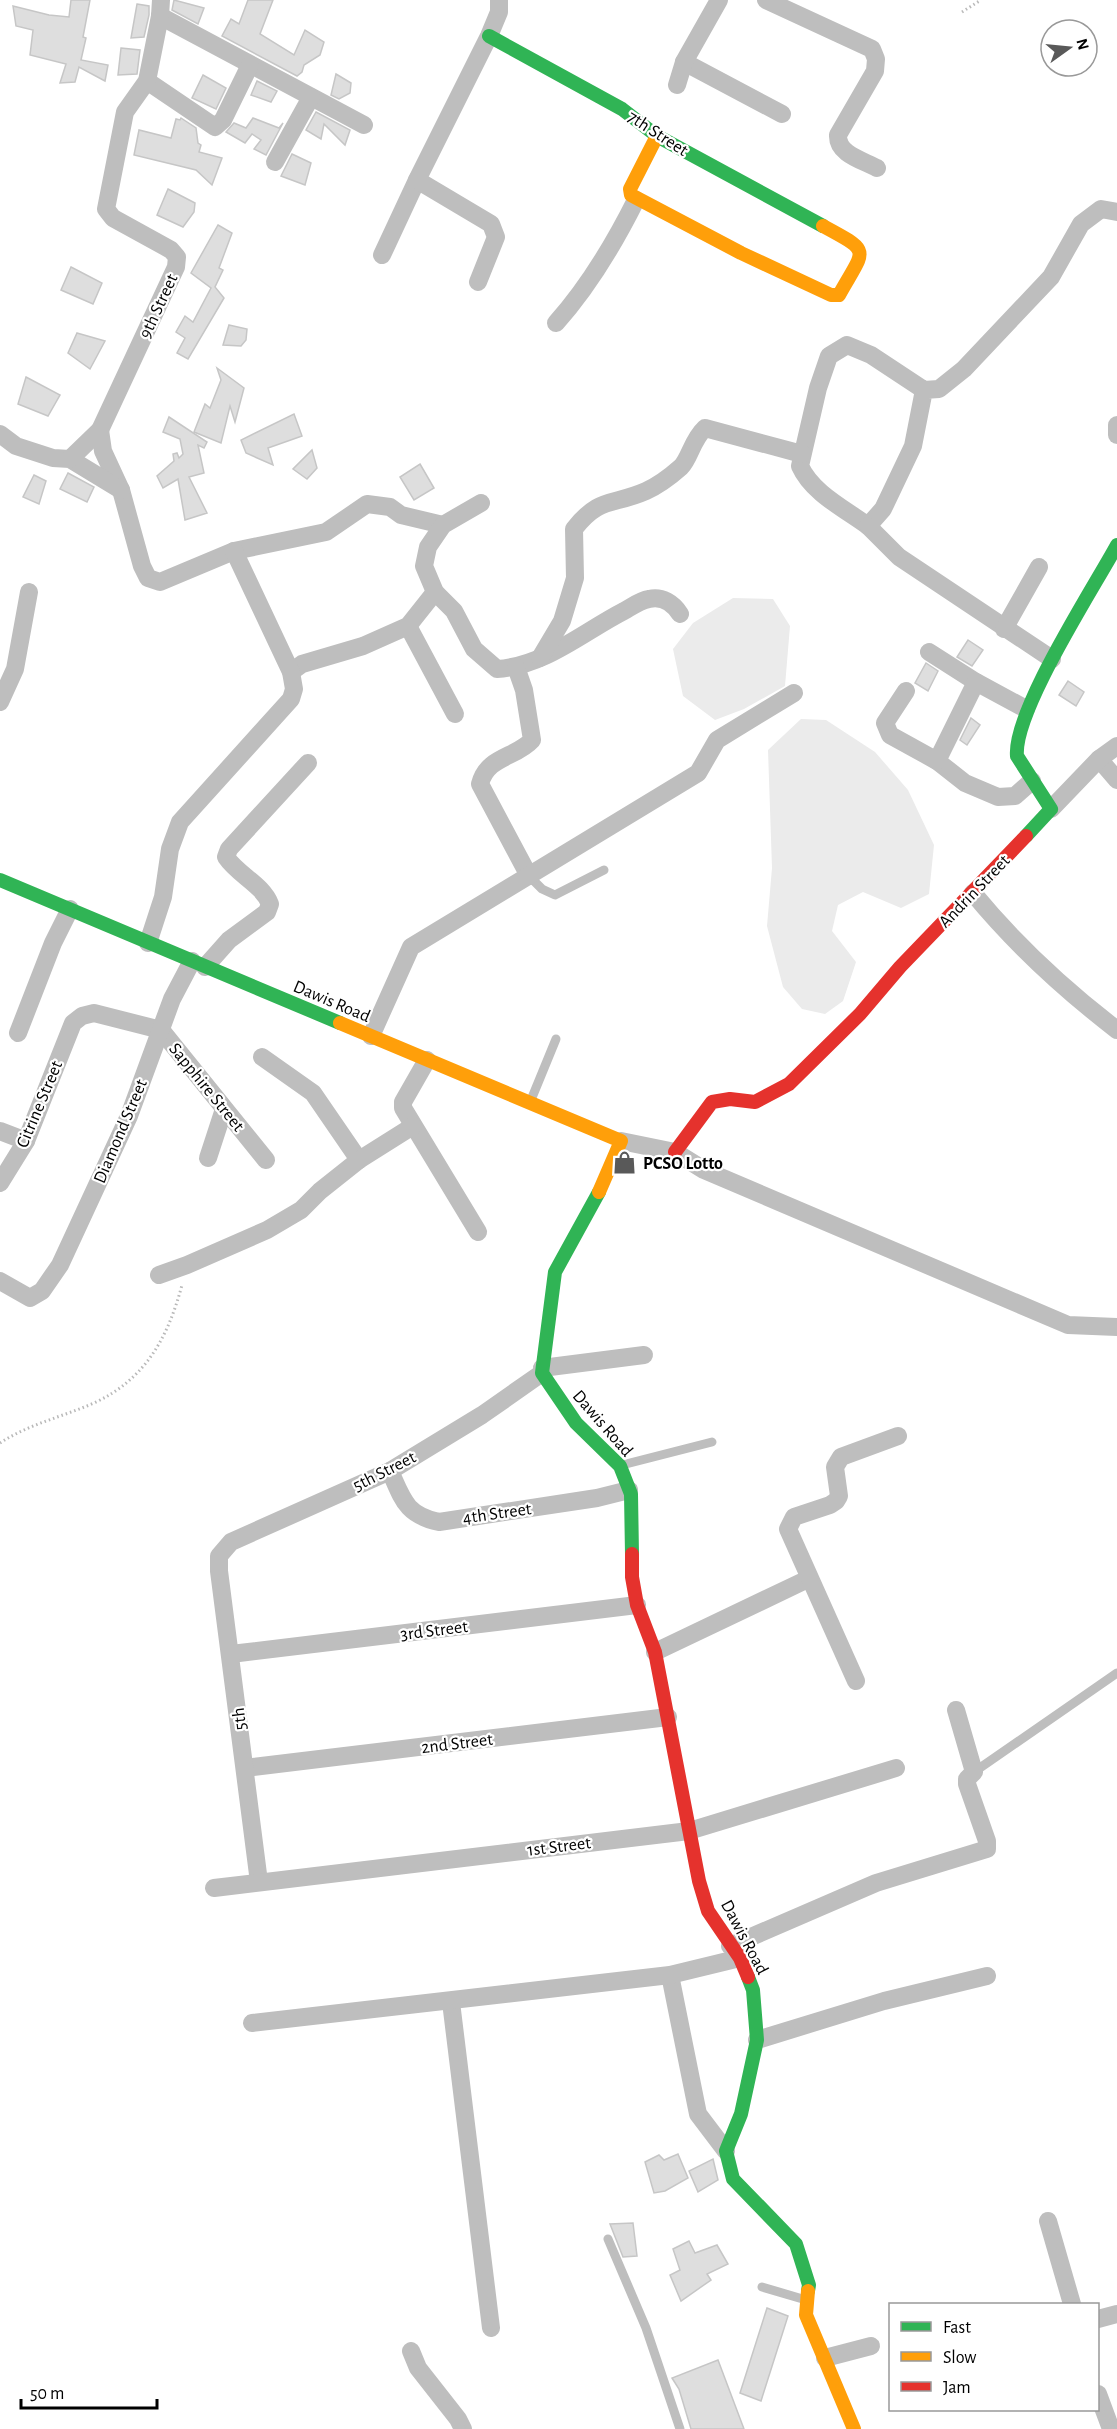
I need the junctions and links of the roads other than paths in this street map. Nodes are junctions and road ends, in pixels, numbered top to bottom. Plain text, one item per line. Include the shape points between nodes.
1 (499, 0) edge
2 (718, 0) edge
3 (766, 0) edge
4 (161, 8) edge
5 (489, 36) junction
6 (684, 62) junction
7 (250, 65) junction
8 (147, 81) junction
9 (677, 85) dead end
10 (311, 97) junction
11 (782, 114) dead end
12 (364, 125) dead end
13 (657, 136) junction
14 (276, 162) dead end
15 (877, 168) dead end
16 (417, 180) junction
17 (636, 200) junction
18 (1117, 212) edge
19 (382, 255) dead end
20 (478, 282) dead end
21 (556, 323) dead end
22 (924, 390) junction
23 (1117, 425) edge
24 (100, 430) junction
25 (0, 434) edge
26 (1117, 435) edge
27 (802, 454) junction
28 (70, 459) junction
29 (121, 490) junction
30 (481, 502) dead end
31 (443, 525) junction
32 (868, 526) junction
33 (1117, 545) edge
34 (234, 551) junction
35 (1039, 567) dead end
36 (29, 592) dead end
37 (435, 592) junction
38 (680, 614) dead end
39 (408, 626) junction
40 (1004, 629) junction
41 (929, 652) dead end
42 (540, 658) junction
43 (1052, 659) junction
44 (516, 667) junction
45 (291, 672) junction
46 (976, 682) junction
47 (906, 691) dead end
48 (794, 693) dead end
49 (0, 702) edge
50 (1026, 709) junction
51 (455, 714) dead end
52 (1117, 746) edge
53 (1099, 759) junction
54 (937, 761) junction
55 (308, 763) dead end
56 (1117, 780) edge
57 (1032, 782) junction
58 (1051, 809) junction
59 (604, 870) dead end
60 (529, 876) junction
61 (0, 880) edge
62 (973, 893) junction
63 (70, 909) junction
64 (148, 943) junction
65 (198, 964) junction
66 (73, 1023) joint
67 (162, 1030) junction
68 (1117, 1030) edge
69 (18, 1033) dead end
70 (371, 1036) junction
71 (556, 1039) dead end
72 (262, 1057) dead end
73 (427, 1060) junction
74 (530, 1103) junction
75 (224, 1108) junction
76 (413, 1126) junction
77 (0, 1131) edge
78 (26, 1141) junction
79 (621, 1141) junction
80 (675, 1152) junction
81 (208, 1158) dead end
82 (266, 1160) dead end
83 (359, 1160) junction
84 (0, 1183) edge
85 (478, 1232) dead end
86 (159, 1275) dead end
87 (0, 1281) edge
88 (1117, 1327) edge
89 (644, 1355) dead end
90 (542, 1371) junction
91 (898, 1436) dead end
92 (712, 1442) dead end
93 (620, 1466) junction
94 (390, 1471) junction
95 (629, 1490) junction
96 (219, 1556) joint
97 (808, 1579) junction
98 (638, 1605) junction
99 (655, 1652) junction
100 (231, 1654) junction
101 (1117, 1673) edge
102 (856, 1681) dead end
103 (956, 1710) dead end
104 (668, 1717) junction
105 (245, 1768) junction
106 (896, 1768) dead end
107 (974, 1772) junction
108 (689, 1831) junction
109 (259, 1882) junction
110 (213, 1888) dead end
111 (735, 1952) junction
112 (670, 1974) junction
113 (987, 1976) dead end
114 (452, 2002) junction
115 (252, 2024) dead end
116 (757, 2040) junction
117 (726, 2151) junction
118 (1047, 2221) dead end
119 (608, 2240) dead end
120 (762, 2287) dead end
121 (808, 2301) junction
122 (1072, 2303) edge
123 (1117, 2314) edge
124 (1099, 2319) edge
125 (491, 2328) dead end
126 (870, 2346) dead end
127 (411, 2351) dead end
128 (825, 2358) junction
129 (1099, 2397) edge
130 (463, 2429) edge
131 (680, 2429) edge
132 (854, 2429) edge
133 (1111, 2429) edge

1 - 5 street via 499,12
2 - 6 street
3 - 15 street via 872,49 875,71 838,135 838,143 843,150
4 - 7 street
4 - 8 street, 9th Street
5 - 13 street, 7th Street via 622,109
5 - 16 street
6 - 9 street
6 - 11 street
7 - 8 street via 223,120 215,127
7 - 10 street
8 - 24 street, 9th Street via 125,112 106,209 113,218 171,250 177,257 176,267
10 - 12 street
10 - 14 street
13 - 17 street via 630,189
13 - 17 street, 7th Street via 856,244 860,257 845,288 839,295 831,296
16 - 19 street
16 - 20 street via 495,231
17 - 21 street via 611,250
18 - 22 street via 1101,209 1081,224 1051,277 964,369 939,389
22 - 27 street via 871,355 847,345 829,356
22 - 32 street via 914,446 883,509
23 - 26 street
24 - 28 street, 9th Street
24 - 29 street via 103,451
25 - 28 street via 16,446 53,458
27 - 32 street via 800,465 811,482
27 - 42 street via 705,428 694,438 682,466 646,491 606,501 586,513 573,529 575,578 562,621
28 - 29 street
29 - 34 street via 148,578 160,582 173,578
30 - 31 street
31 - 34 street via 401,515 390,507 367,504 326,532
31 - 37 street via 428,547 424,566
32 - 40 street via 899,557
33 - 43 street
34 - 45 street
35 - 40 street
36 - 49 street via 15,669
37 - 39 street
37 - 44 street via 454,611 474,649 497,669
38 - 42 street via 662,599 648,599 604,621 561,650
39 - 45 street via 363,646 302,664
39 - 51 street
40 - 43 street
41 - 46 street
42 - 44 street
43 - 50 street
44 - 60 street via 532,740 500,758 482,775 480,784
45 - 64 street via 291,699 180,822
46 - 50 street
46 - 54 street
47 - 54 street via 885,723 890,735
48 - 60 street via 717,741 698,773
50 - 57 street via 1016,746 1017,756
52 - 53 street
53 - 56 street
53 - 58 street
54 - 57 street via 965,783 998,797 1016,796
55 - 65 street, Diamond Street via 226,857 266,896 270,904 267,912
57 - 58 street
58 - 62 street, Andrin Street
59 - 60 lane via 555,895
60 - 70 street via 411,947
61 - 63 street, Dawis Road
62 - 68 street via 1062,985
62 - 80 street, Andrin Street via 789,1084 755,1102 712,1102
63 - 64 street, Dawis Road
63 - 69 street
64 - 65 street, Dawis Road
65 - 67 street, Diamond Street via 172,999
65 - 70 street, Dawis Road
66 - 67 street, Sapphire Street via 94,1013
66 - 78 street, Citrine Street
67 - 75 street, Sapphire Street
67 - 87 street, Diamond Street via 120,1137 60,1264 37,1295 30,1298
70 - 73 street, Dawis Road
71 - 74 lane
72 - 83 street via 313,1093
73 - 74 street, Dawis Road
73 - 76 street via 403,1102
74 - 79 street, Dawis Road
75 - 81 street
75 - 82 street, Sapphire Street
76 - 83 street
76 - 85 street
77 - 78 street
78 - 84 street, Citrine Street
79 - 80 street
79 - 90 street via 594,1205 555,1272
80 - 88 street via 704,1170 1068,1325
83 - 86 street via 301,1210 267,1230
89 - 90 street
90 - 93 street, Dawis Road via 576,1424
90 - 94 street, 5th Street via 482,1416
91 - 97 street via 841,1457 835,1467 839,1496 836,1501 789,1522 788,1529
92 - 93 lane
93 - 95 street, Dawis Road
94 - 95 street, 4th Street via 406,1505 420,1518 439,1522
94 - 96 street, 5th Street via 231,1542
95 - 98 street, Dawis Road via 632,1577
96 - 100 street, 5th
97 - 99 street
97 - 102 street
98 - 99 street, Dawis Road
98 - 100 street, 3rd Street
99 - 104 street, Dawis Road
100 - 105 street, 5th
101 - 107 lane
103 - 107 street
104 - 105 street, 2nd Street
104 - 108 street, Dawis Road
105 - 109 street, 5th
106 - 108 street, 1st Street
107 - 111 street via 967,1784 987,1849 876,1883
108 - 109 street, 1st Street
108 - 111 street, Dawis Road via 708,1911
109 - 110 street, 1st Street
111 - 112 street
111 - 116 street, Dawis Road via 753,1990
112 - 114 street
112 - 117 street via 698,2114
113 - 116 street via 884,2001
114 - 115 street
114 - 125 street
116 - 117 street, Dawis Road via 741,2114
117 - 121 street via 733,2179 796,2244 809,2286
118 - 122 street
119 - 131 lane via 646,2328
120 - 121 lane
121 - 128 street via 806,2315
123 - 124 street
126 - 128 street
127 - 130 street via 418,2368
128 - 132 street
129 - 133 street

